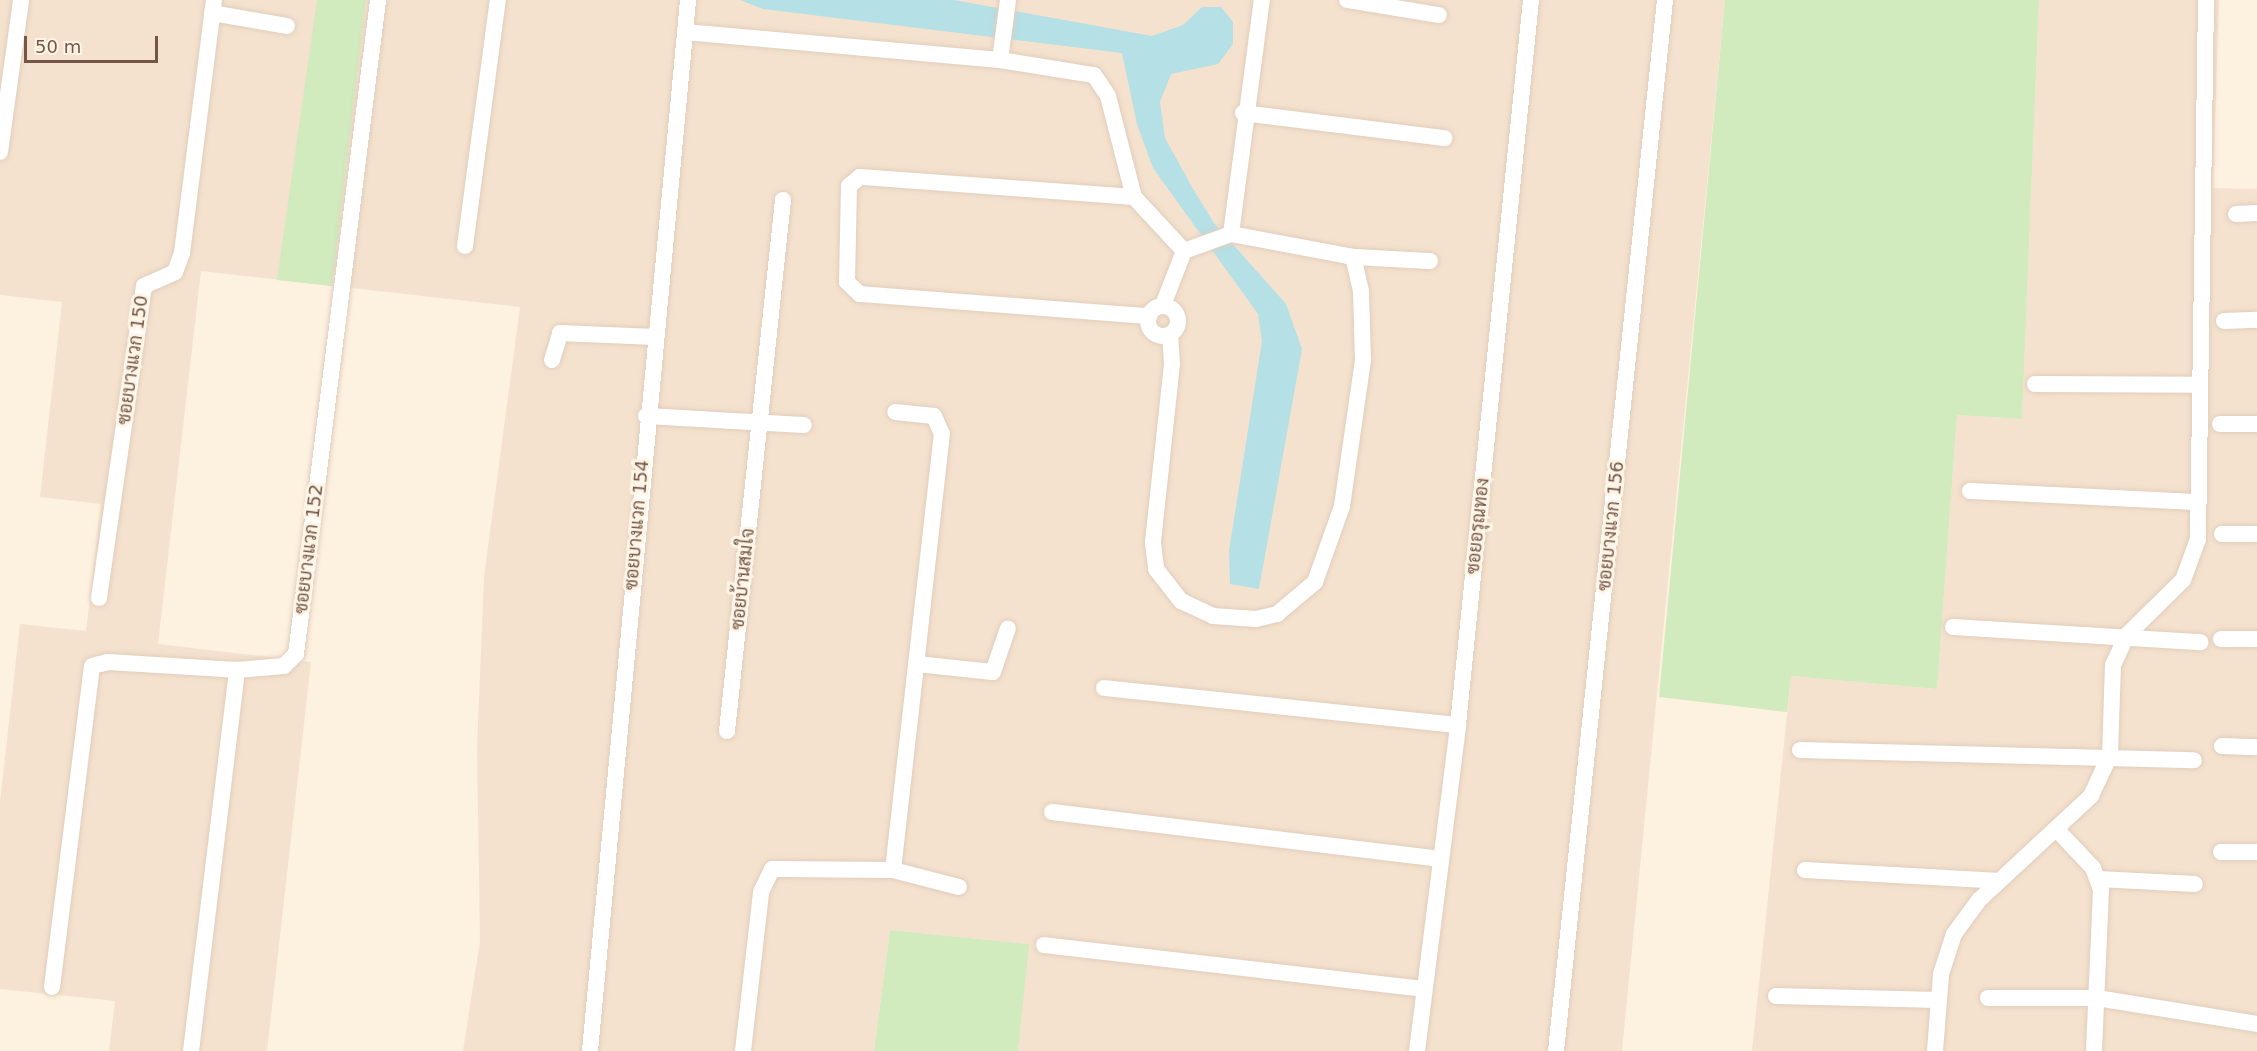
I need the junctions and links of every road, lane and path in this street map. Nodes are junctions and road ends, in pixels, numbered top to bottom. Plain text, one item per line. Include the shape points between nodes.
1 (21, 0) edge
2 (378, 0) edge
3 (498, 0) edge
4 (688, 0) edge
5 (1262, 0) edge
6 (1347, 0) edge
7 (1531, 0) edge
8 (1665, 0) edge
9 (2206, 0) edge
10 (1008, 1) edge
11 (213, 7) edge
12 (1439, 15) dead end
13 (287, 26) dead end
14 (685, 32) junction
15 (1000, 60) junction
16 (1243, 112) junction
17 (1444, 138) dead end
18 (0, 152) edge
19 (1134, 197) junction
20 (783, 200) dead end
21 (2236, 213) dead end
22 (2257, 213) edge
23 (1230, 234) junction
24 (465, 246) dead end
25 (1184, 251) junction
26 (1353, 257) junction
27 (1430, 261) dead end
28 (1163, 305) junction
29 (1149, 316) junction
30 (2257, 320) edge
31 (2224, 321) dead end
32 (1170, 335) junction
33 (654, 337) junction
34 (552, 360) dead end
35 (2035, 384) dead end
36 (2200, 385) junction
37 (895, 412) dead end
38 (646, 416) junction
39 (2220, 424) dead end
40 (2257, 424) edge
41 (804, 426) dead end
42 (758, 427) junction
43 (1970, 491) dead end
44 (2198, 502) junction
45 (2222, 534) dead end
46 (2257, 534) edge
47 (99, 598) dead end
48 (1953, 627) dead end
49 (1008, 628) dead end
50 (2126, 638) junction
51 (2221, 639) dead end
52 (2257, 639) edge
53 (2201, 642) dead end
54 (917, 664) junction
55 (237, 670) junction
56 (1104, 688) dead end
57 (1458, 725) junction
58 (727, 731) dead end
59 (2222, 746) dead end
60 (2257, 747) edge
61 (1800, 750) dead end
62 (2108, 758) junction
63 (2194, 760) dead end
64 (1052, 812) dead end
65 (2058, 831) junction
66 (2221, 852) dead end
67 (2257, 852) edge
68 (1439, 859) junction
69 (893, 870) junction
70 (1805, 870) dead end
71 (2098, 879) junction
72 (2000, 881) junction
73 (2195, 884) dead end
74 (959, 887) dead end
75 (1044, 945) dead end
76 (52, 987) dead end
77 (1423, 989) junction
78 (1776, 996) dead end
79 (1988, 998) dead end
80 (2097, 998) junction
81 (1939, 1000) junction
82 (2257, 1024) edge
83 (191, 1051) edge
84 (590, 1051) edge
85 (743, 1051) edge
86 (1417, 1051) edge
87 (1556, 1051) edge
88 (1935, 1051) edge
89 (2094, 1051) edge

1 - 18 street
2 - 55 street, ซอยบางแวก 152 via 296,654 284,666
3 - 24 street
4 - 14 street, ซอยบางแวก 154
5 - 16 street
6 - 12 street
7 - 57 street, ซอยอรุณทอง
8 - 87 street, ซอยบางแวก 156
9 - 36 street
10 - 15 street
11 - 13 street
11 - 47 street, ซอยบางแวก 150 via 182,253 175,272 148,281 143,292
14 - 15 street
14 - 33 street, ซอยบางแวก 154
15 - 19 street via 1076,69 1104,84
16 - 17 street
16 - 23 street
19 - 25 street
19 - 29 street via 860,177 849,186 847,282 860,294
20 - 42 street, ซอยบ้านสมใจ
21 - 22 street
23 - 25 street
23 - 26 street
25 - 28 street
26 - 27 street
26 - 32 street via 1364,319 1363,360 1342,506 1315,582 1277,614 1256,620 1214,616 1181,601 1156,569 1154,543 1172,364
28 - 29 street
28 - 32 street via 1178,316
29 - 32 street via 1152,331
30 - 31 street
33 - 34 street via 560,333
33 - 38 street, ซอยบางแวก 154
35 - 36 street
36 - 44 street
37 - 54 street via 934,416 942,434
38 - 42 street
38 - 84 street, ซอยบางแวก 154
39 - 40 street
41 - 42 street
42 - 58 street, ซอยบ้านสมใจ
43 - 44 street
44 - 50 street via 2198,538 2183,580
45 - 46 street
48 - 50 street
49 - 54 street via 993,672
50 - 53 street
50 - 62 street via 2113,665
51 - 52 street
54 - 69 street
55 - 76 street, ซอยบางแวก 152 via 108,662 92,666
55 - 83 street
56 - 57 street
57 - 68 street, ซอยอรุณทอง
59 - 60 street
61 - 62 street
62 - 63 street
62 - 65 street via 2091,796
64 - 68 street
65 - 71 street
65 - 72 street
66 - 67 street
68 - 77 street, ซอยอรุณทอง
69 - 74 street
69 - 85 street via 772,869 761,892
70 - 72 street
71 - 73 street
71 - 80 street
72 - 81 street via 1954,934
75 - 77 street
77 - 86 street, ซอยอรุณทอง
78 - 81 street
79 - 80 street
80 - 82 street
80 - 89 street
81 - 88 street

